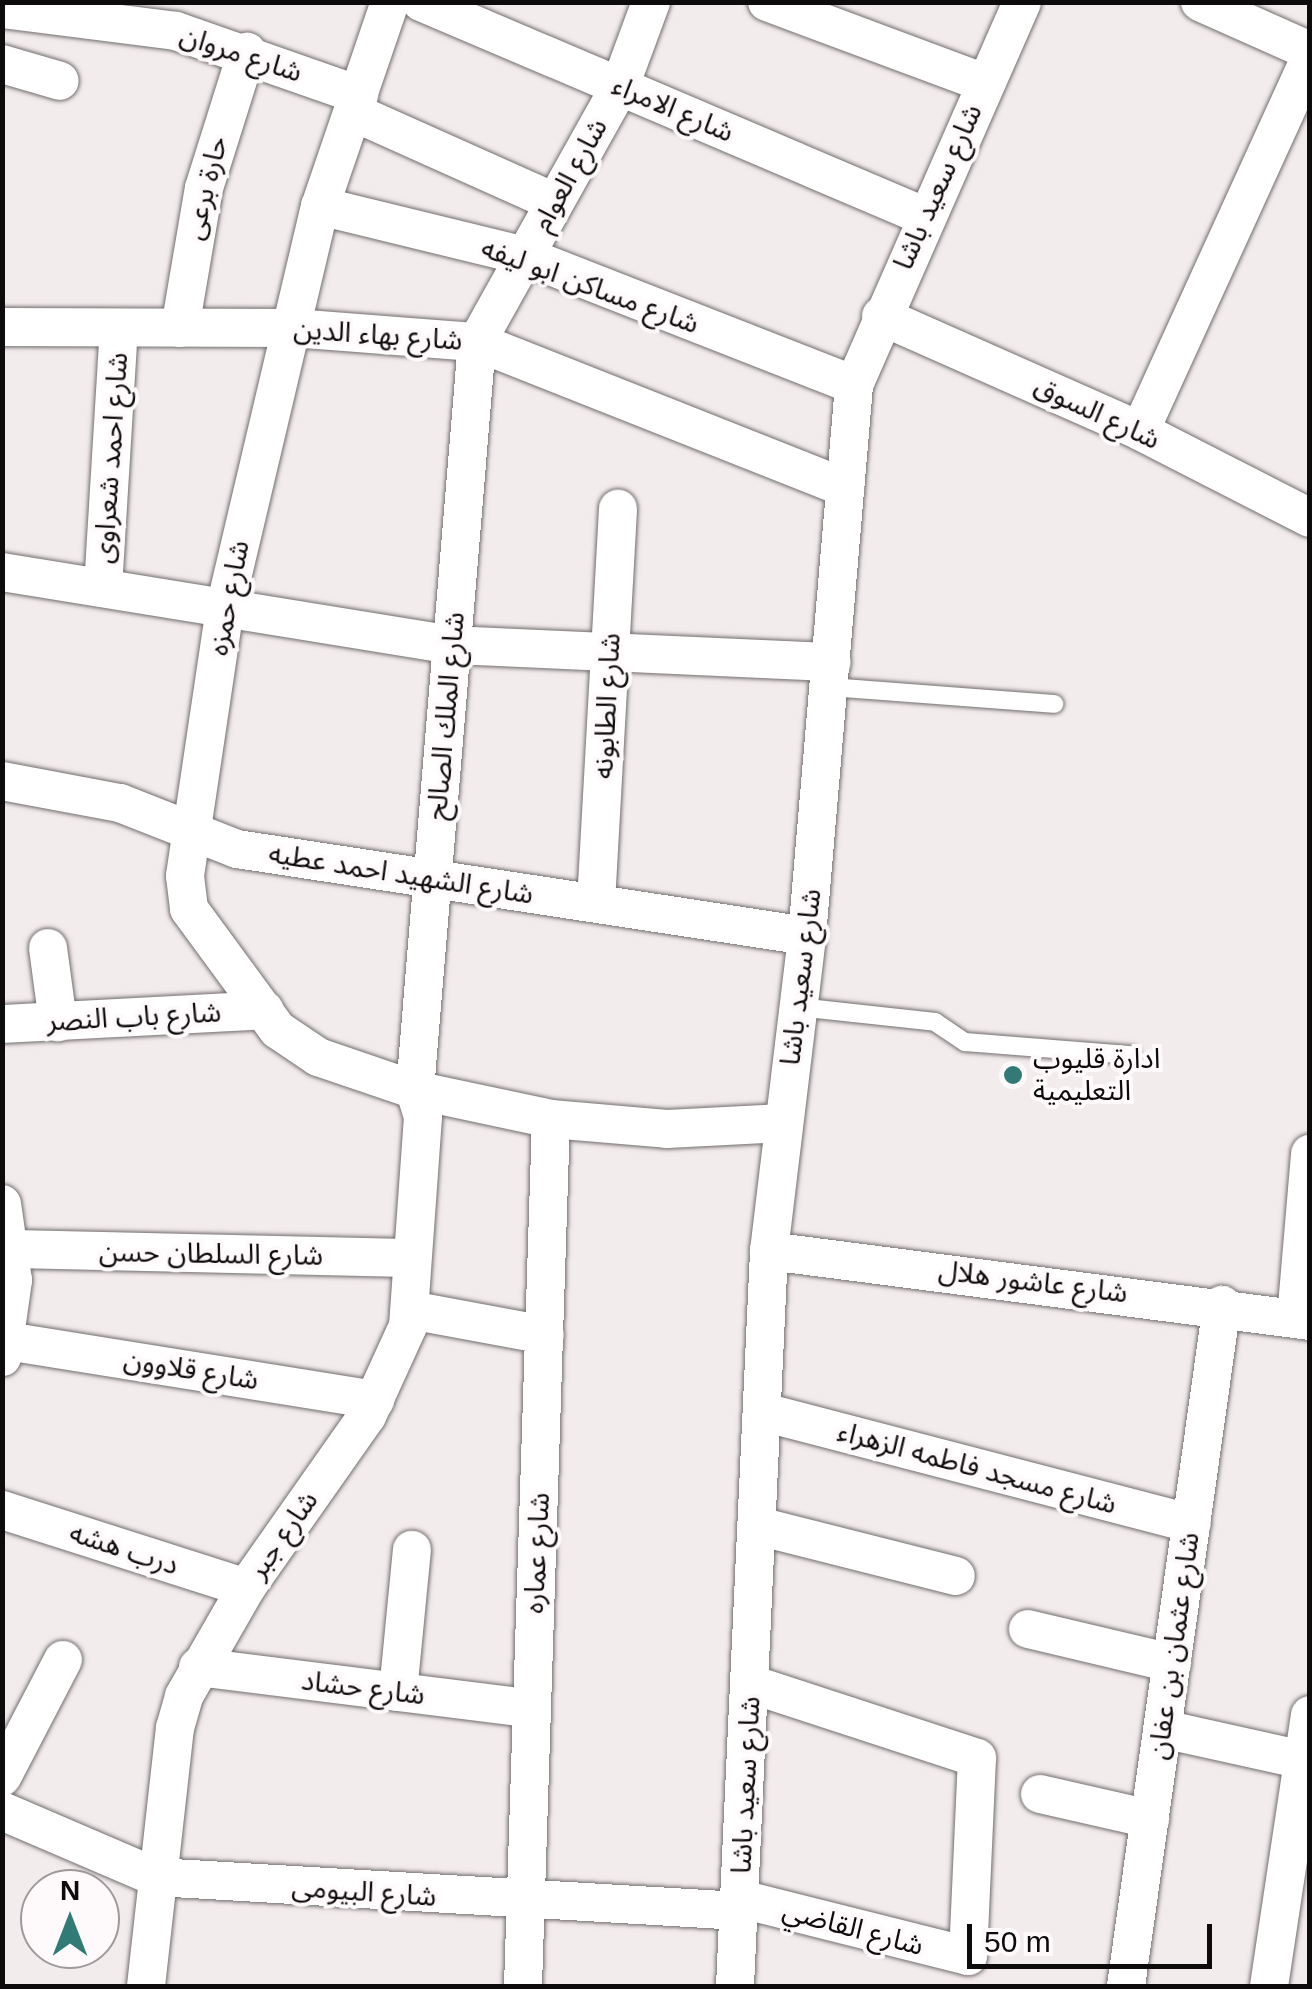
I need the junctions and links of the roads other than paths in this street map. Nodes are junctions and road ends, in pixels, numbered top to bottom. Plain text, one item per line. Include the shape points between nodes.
1 (390, 2) edge
2 (421, 2) edge
3 (650, 2) edge
4 (767, 2) edge
5 (1022, 2) edge
6 (1200, 2) edge
7 (2, 9) edge
8 (480, 14) edge
9 (247, 52) junction
10 (1310, 55) edge
11 (2, 64) edge
12 (60, 81) dead end
13 (985, 83) junction
14 (620, 86) junction
15 (356, 104) junction
16 (554, 202) junction
17 (320, 206) junction
18 (924, 216) junction
19 (525, 256) junction
20 (880, 316) junction
21 (2, 327) edge
22 (119, 328) junction
23 (180, 328) junction
24 (293, 328) junction
25 (477, 342) junction
26 (854, 385) junction
27 (1140, 431) junction
28 (844, 488) junction
29 (618, 508) dead end
30 (1310, 518) edge
31 (2, 572) edge
32 (103, 588) junction
33 (224, 608) junction
34 (452, 644) junction
35 (610, 652) junction
36 (831, 675) junction
37 (1054, 704) dead end
38 (2, 781) edge
39 (190, 834) junction
40 (432, 880) junction
41 (596, 903) junction
42 (807, 936) junction
43 (48, 948) dead end
44 (798, 1007) junction
45 (265, 1010) junction
46 (58, 1022) junction
47 (2, 1024) edge
48 (1131, 1055) dead end
49 (416, 1090) junction
50 (551, 1119) junction
51 (784, 1123) junction
52 (1310, 1154) edge
53 (1309, 1170) edge
54 (2, 1204) edge
55 (12, 1249) junction
56 (770, 1251) junction
57 (410, 1258) junction
58 (1222, 1305) junction
59 (410, 1310) junction
60 (1302, 1320) edge
61 (545, 1336) junction
62 (4, 1349) edge
63 (375, 1400) junction
64 (763, 1412) junction
65 (2, 1510) edge
66 (1192, 1524) junction
67 (758, 1526) junction
68 (412, 1550) dead end
69 (956, 1576) dead end
70 (246, 1588) junction
71 (1028, 1628) dead end
72 (63, 1660) dead end
73 (1172, 1664) junction
74 (198, 1667) junction
75 (750, 1684) junction
76 (398, 1692) junction
77 (529, 1708) junction
78 (1310, 1715) edge
79 (1163, 1729) junction
80 (1302, 1760) junction
81 (2, 1777) edge
82 (1040, 1794) dead end
83 (2, 1810) edge
84 (1150, 1819) junction
85 (156, 1877) junction
86 (524, 1903) junction
87 (741, 1905) junction
88 (146, 1986) edge
89 (523, 1986) edge
90 (736, 1986) edge
91 (1126, 1986) edge
92 (1269, 1986) edge

1 - 15 street, شارع حمزه
2 - 8 street, شارع الامراء
3 - 14 street, شارع العوام
4 - 13 street
5 - 13 street, شارع سعيد باشا
6 - 10 street
7 - 9 street, شارع مروان via 81,14
8 - 14 street, شارع الامراء
9 - 15 street, شارع مروان
9 - 23 street, حارة برعى via 204,188
10 - 27 street
11 - 12 street
13 - 18 street, شارع سعيد باشا
14 - 16 street, شارع العوام
14 - 18 street, شارع الامراء
15 - 16 street, شارع مروان
15 - 17 street, شارع حمزه
16 - 19 street, شارع العوام
17 - 19 street, شارع مساكن ابو ليفه
17 - 24 street, شارع حمزه
18 - 20 street, شارع سعيد باشا
19 - 25 street, شارع العوام
19 - 26 street, شارع مساكن ابو ليفه
20 - 26 street, شارع سعيد باشا
20 - 27 street, شارع السوق
21 - 22 street, شارع بهاء الدين
22 - 23 street, شارع بهاء الدين
22 - 32 street, شارع احمد شعراوى
23 - 24 street, شارع بهاء الدين
24 - 25 street, شارع بهاء الدين
24 - 33 street, شارع حمزه
25 - 28 street, شارع بهاء الدين
25 - 34 street, شارع الملك الصالح
26 - 28 street, شارع سعيد باشا
27 - 30 street, شارع السوق
28 - 36 street, شارع سعيد باشا
29 - 35 street, شارع الطابونه
31 - 32 street
32 - 33 street
33 - 34 street
33 - 39 street, شارع حمزه
34 - 35 street
34 - 40 street, شارع الملك الصالح
35 - 36 street
35 - 41 street, شارع الطابونه
36 - 37 lane
36 - 42 street, شارع سعيد باشا
38 - 39 street, شارع الشهيد احمد عطيه via 120,803
39 - 40 street, شارع الشهيد احمد عطيه
39 - 45 street, شارع حمزه via 184,893 189,909
40 - 41 street, شارع الشهيد احمد عطيه
40 - 49 street, شارع الملك الصالح
41 - 42 street, شارع الشهيد احمد عطيه
42 - 44 street, شارع سعيد باشا
43 - 46 street
44 - 48 lane via 935,1022 965,1042
44 - 51 street, شارع سعيد باشا
45 - 46 street, شارع باب النصر
45 - 49 street, شارع حمزه via 297,1046
46 - 47 street, شارع باب النصر
49 - 50 street, شارع حمزه
49 - 57 street, شارع جبر via 424,1117
50 - 51 street, شارع حمزه via 667,1129
50 - 61 street, شارع عماره
51 - 56 street, شارع سعيد باشا
52 - 53 street
53 - 60 street
54 - 55 street
55 - 57 street, شارع السلطان حسن
55 - 62 street
56 - 58 street, شارع عاشور هلال
56 - 64 street, شارع سعيد باشا
57 - 59 street, شارع جبر
58 - 60 street, شارع عاشور هلال
58 - 66 street, شارع عثمان بن عفان
59 - 61 street
59 - 63 street, شارع جبر via 399,1355
61 - 77 street, شارع عماره
62 - 63 street, شارع قلاوون
63 - 70 street, شارع جبر
64 - 66 street, شارع مسجد فاطمه الزهراء
64 - 67 street, شارع سعيد باشا
65 - 70 street, درب هشه
66 - 73 street, شارع عثمان بن عفان
67 - 69 street
67 - 75 street, شارع سعيد باشا
68 - 76 street
70 - 74 street, شارع جبر
71 - 73 street
72 - 81 street
73 - 79 street, شارع عثمان بن عفان
74 - 76 street, شارع حشاد
74 - 85 street, شارع جبر via 175,1728
75 - 87 street, شارع سعيد باشا
75 - 87 street, شارع القاضي via 977,1758 966,1957
76 - 77 street, شارع حشاد
77 - 86 street, شارع عماره
78 - 80 street
79 - 80 street
79 - 84 street, شارع عثمان بن عفان
80 - 92 street
82 - 84 street
83 - 85 street, شارع البيومى
84 - 91 street, شارع عثمان بن عفان
85 - 86 street, شارع البيومى
85 - 88 street, شارع جبر
86 - 87 street, شارع البيومى
86 - 89 street, شارع عماره
87 - 90 street, شارع سعيد باشا

